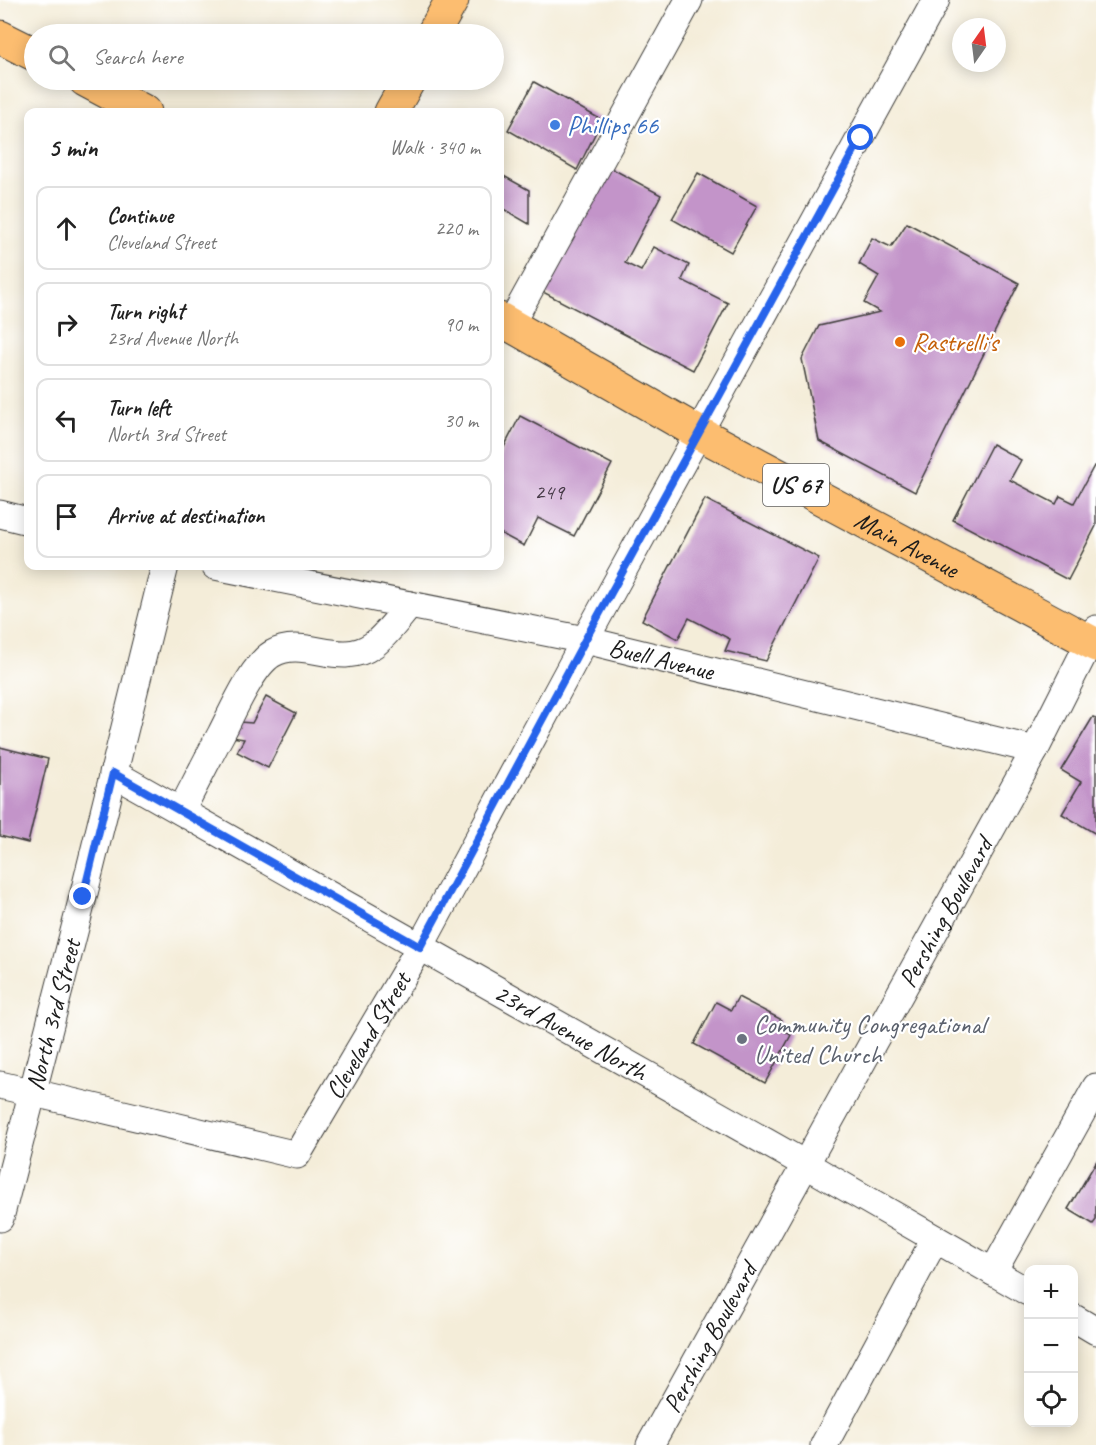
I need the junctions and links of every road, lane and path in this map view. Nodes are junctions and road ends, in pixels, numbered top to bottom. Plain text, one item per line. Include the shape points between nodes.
1 (452, 0) edge
2 (689, 0) edge
3 (936, 0) edge
4 (439, 24) edge
5 (0, 37) edge
6 (24, 49) edge
7 (104, 90) edge
8 (404, 90) edge
9 (138, 108) edge
10 (394, 108) edge
11 (505, 322) edge
12 (699, 432) junction
13 (0, 514) edge
14 (24, 520) edge
15 (164, 570) edge
16 (261, 570) edge
17 (293, 573) edge
18 (410, 604) junction
19 (1094, 638) edge
20 (585, 640) junction
21 (1035, 750) junction
22 (113, 773) junction
23 (181, 811) junction
24 (420, 947) junction
25 (0, 1085) edge
26 (1096, 1087) edge
27 (32, 1093) junction
28 (805, 1164) junction
29 (0, 1218) edge
30 (935, 1239) junction
31 (993, 1272) junction
32 (1024, 1290) edge
33 (1076, 1319) edge
34 (1096, 1331) edge
35 (650, 1445) edge
36 (824, 1445) edge

1 - 4 main road
2 - 11 street
3 - 12 street, Cleveland Street
5 - 6 main road
7 - 9 main road
8 - 10 main road
11 - 12 main road, Main Avenue / US 67
12 - 19 main road, Main Avenue / US 67
12 - 20 street, Cleveland Street
13 - 14 street
15 - 22 street, North 3rd Street
16 - 17 street, Buell Avenue
17 - 18 street, Buell Avenue
18 - 20 street, Buell Avenue
18 - 23 street via 375,645 352,654 293,648 270,654 243,690
19 - 21 street, Pershing Boulevard
20 - 21 street, Buell Avenue
20 - 24 street, Cleveland Street
21 - 28 street, Pershing Boulevard
22 - 23 street, 23rd Avenue North
22 - 27 street, North 3rd Street
23 - 24 street, 23rd Avenue North
24 - 27 street, Cleveland Street via 297,1155
24 - 28 street, 23rd Avenue North
25 - 27 street
26 - 31 street
27 - 29 street, North 3rd Street
28 - 30 street, 23rd Avenue North
28 - 35 street, Pershing Boulevard
30 - 31 street, 23rd Avenue North
30 - 36 street
31 - 32 street, 23rd Avenue North
33 - 34 street

